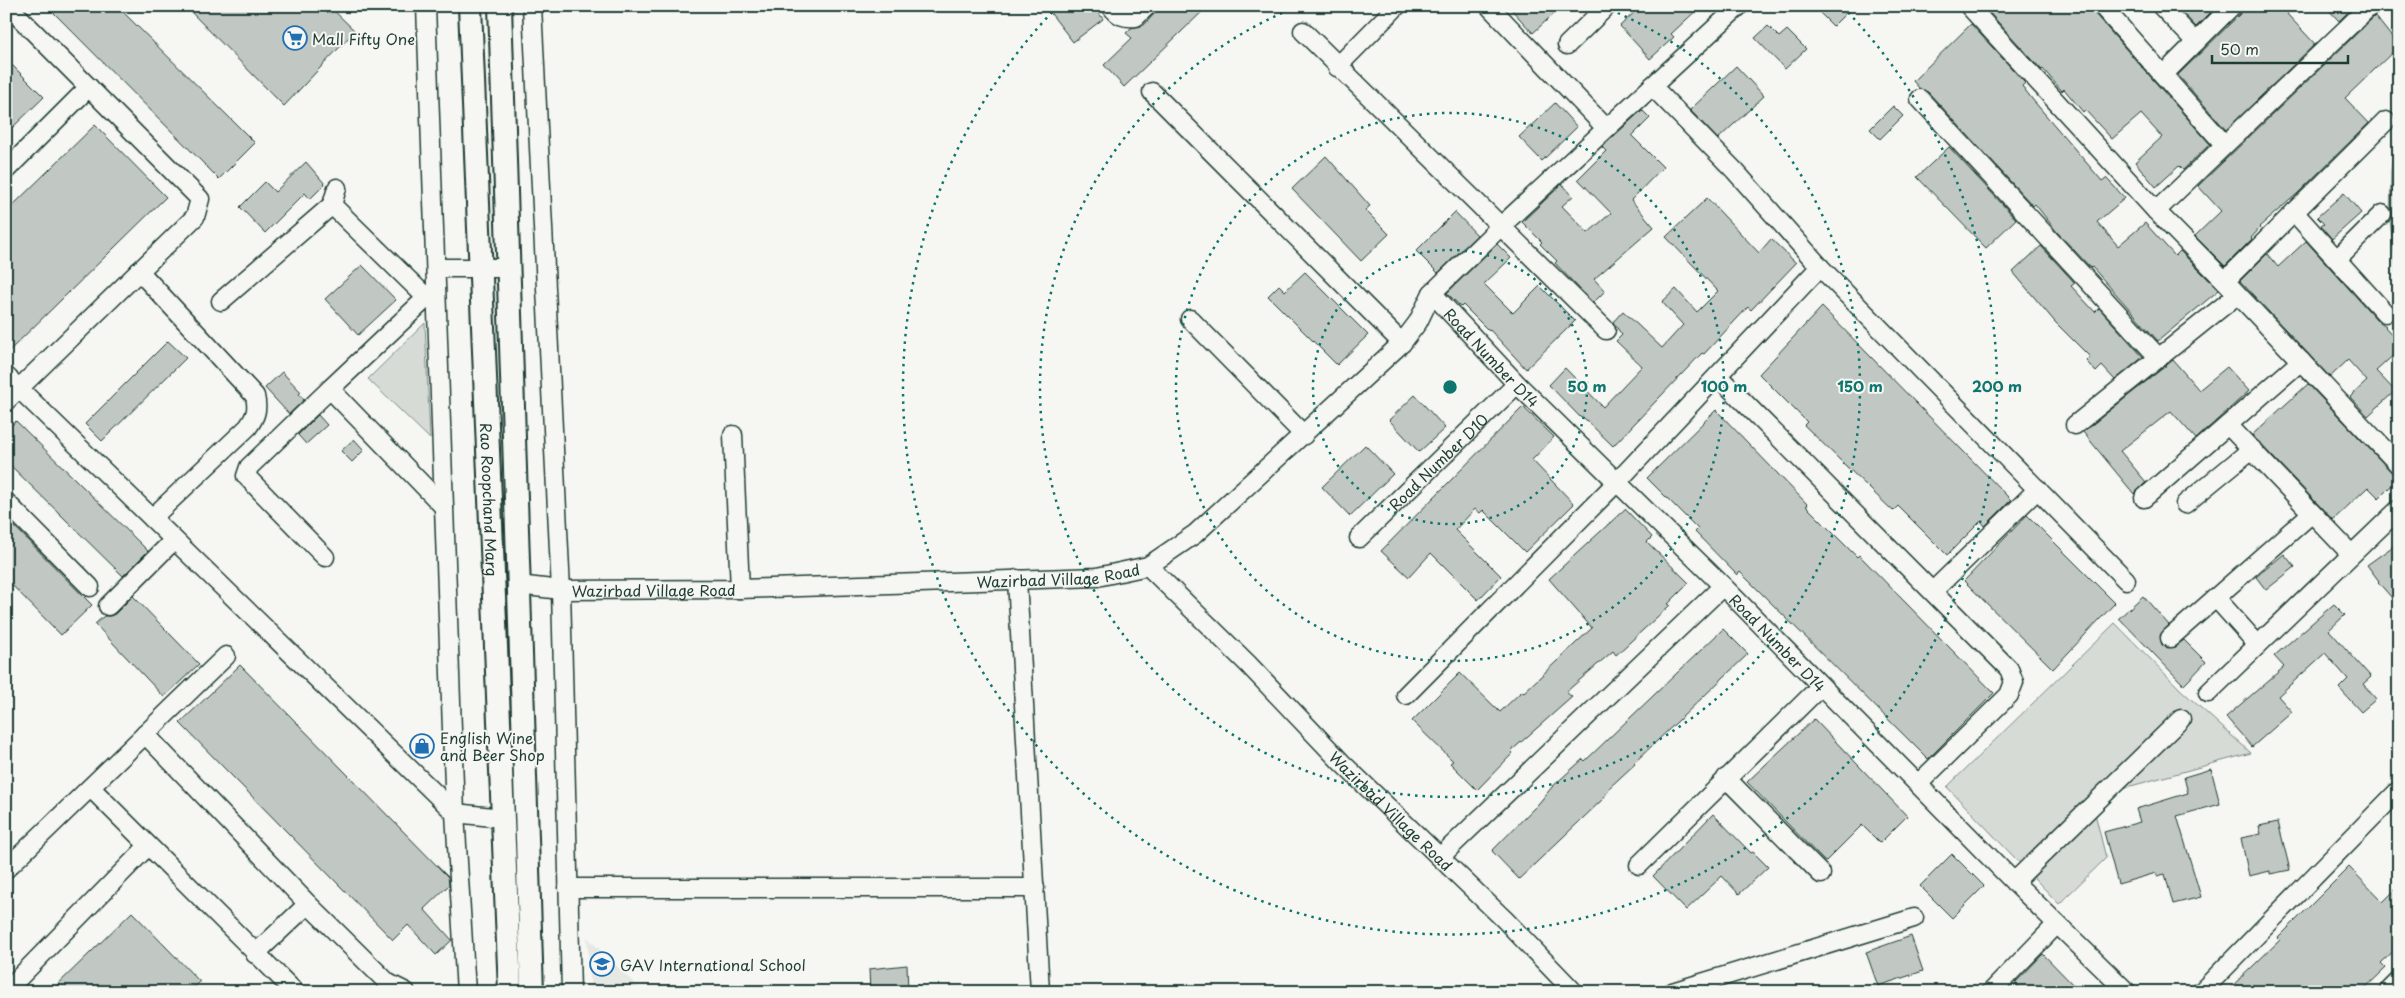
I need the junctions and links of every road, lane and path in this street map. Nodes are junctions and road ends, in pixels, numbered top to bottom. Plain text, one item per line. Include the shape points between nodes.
1 (8, 6) edge
2 (426, 6) edge
3 (470, 6) edge
4 (500, 6) edge
5 (532, 6) edge
6 (1111, 6) edge
7 (1147, 6) edge
8 (1397, 6) edge
9 (1489, 6) edge
10 (1606, 6) edge
11 (1740, 6) edge
12 (1969, 6) edge
13 (2102, 6) edge
14 (2160, 6) edge
15 (2232, 6) edge
16 (2370, 6) edge
17 (1303, 32) dead end
18 (2196, 42) junction
19 (1567, 44) dead end
20 (1337, 67) junction
21 (2163, 75) junction
22 (1652, 86) junction
23 (89, 87) junction
24 (1152, 92) dead end
25 (1920, 98) dead end
26 (2386, 121) dead end
27 (1606, 128) junction
28 (2224, 144) junction
29 (6, 170) edge
30 (2156, 211) junction
31 (2294, 212) junction
32 (2382, 214) dead end
33 (1500, 226) junction
34 (2337, 259) junction
35 (436, 268) junction
36 (481, 268) junction
37 (508, 268) junction
38 (1820, 268) junction
39 (139, 271) junction
40 (2225, 281) junction
41 (431, 293) junction
42 (1432, 293) junction
43 (2237, 294) junction
44 (221, 302) dead end
45 (2385, 313) dead end
46 (1190, 319) dead end
47 (1606, 330) dead end
48 (1402, 343) junction
49 (2159, 358) junction
50 (2301, 361) junction
51 (1718, 376) junction
52 (1517, 384) junction
53 (10, 389) edge
54 (330, 389) junction
55 (2075, 425) dead end
56 (2228, 425) junction
57 (733, 435) dead end
58 (1304, 435) junction
59 (2252, 449) junction
60 (2399, 465) edge
61 (1616, 483) junction
62 (2038, 489) junction
63 (2144, 498) dead end
64 (6, 502) edge
65 (2185, 504) dead end
66 (444, 507) junction
67 (2399, 509) edge
68 (2312, 514) junction
69 (152, 518) junction
70 (1359, 538) dead end
71 (174, 540) junction
72 (2351, 554) junction
73 (325, 556) dead end
74 (1148, 566) junction
75 (1017, 579) junction
76 (2126, 580) dead end
77 (518, 584) junction
78 (1723, 586) junction
79 (90, 587) dead end
80 (561, 590) junction
81 (740, 590) junction
82 (1933, 592) junction
83 (2216, 598) junction
84 (108, 606) dead end
85 (2170, 638) dead end
86 (2258, 645) junction
87 (226, 656) dead end
88 (1820, 686) junction
89 (2208, 693) dead end
90 (1406, 695) dead end
91 (2181, 719) dead end
92 (145, 734) junction
93 (1726, 778) junction
94 (1918, 784) junction
95 (91, 788) junction
96 (2399, 790) edge
97 (455, 813) junction
98 (502, 818) junction
99 (148, 846) junction
100 (1440, 857) junction
101 (1639, 866) dead end
102 (6, 869) edge
103 (1821, 874) dead end
104 (2014, 882) junction
105 (568, 888) junction
106 (1035, 888) junction
107 (308, 904) junction
108 (1914, 918) dead end
109 (2057, 924) junction
110 (255, 954) junction
111 (2399, 981) edge
112 (6, 991) edge
113 (295, 992) edge
114 (406, 992) edge
115 (466, 992) edge
116 (510, 992) edge
117 (528, 992) edge
118 (532, 992) edge
119 (571, 992) edge
120 (1040, 992) edge
121 (1574, 992) edge
122 (1672, 992) edge
123 (1990, 992) edge
124 (2127, 992) edge
125 (2200, 992) edge
126 (2388, 992) edge

1 - 23 street
2 - 35 street
3 - 36 main road, Rao Roopchand Marg
4 - 37 main road, Rao Roopchand Marg
5 - 80 street
6 - 7 street via 1126,18 1136,17
8 - 20 street
9 - 27 street
10 - 19 street
11 - 22 street
12 - 30 street
13 - 21 street
14 - 18 street
15 - 18 street
16 - 28 street
17 - 20 street
18 - 21 street
20 - 33 street
21 - 28 street
22 - 27 street
22 - 38 street via 1736,171
23 - 29 street
23 - 39 street via 200,199 194,217
24 - 48 street
25 - 49 street
26 - 31 street
27 - 33 street
28 - 30 street
30 - 40 street
31 - 34 street
31 - 40 street
32 - 34 street
33 - 42 street
33 - 47 street
34 - 45 street
35 - 36 street
35 - 41 street
36 - 37 street
36 - 98 main road, Rao Roopchand Marg
37 - 77 main road, Rao Roopchand Marg
38 - 51 street
38 - 62 street
39 - 53 street
39 - 69 street via 255,396 257,406 248,427
40 - 43 street
41 - 44 street via 334,197
41 - 54 street
41 - 66 street
42 - 48 street via 1418,322
42 - 52 street, Road Number D14
43 - 49 street
43 - 50 street
46 - 58 street
48 - 58 street
49 - 55 street
50 - 56 street
50 - 60 street
51 - 61 street
51 - 82 street
52 - 61 street, Road Number D14
52 - 70 street, Road Number D10
53 - 69 street
54 - 66 street
54 - 73 street via 249,467 246,476
56 - 59 street
56 - 63 street
57 - 81 street
58 - 74 street via 1195,534
59 - 65 street
59 - 68 street
61 - 78 street, Road Number D14
61 - 90 street
62 - 76 street
62 - 82 street
64 - 79 street
66 - 97 street
67 - 72 street
68 - 72 street
68 - 83 street
69 - 71 street
71 - 84 street
71 - 97 street
72 - 86 street
74 - 75 street, Wazirbad Village Road via 1097,577
74 - 100 street, Wazirbad Village Road via 1342,763
75 - 81 street, Wazirbad Village Road
75 - 106 street
77 - 80 street, Wazirbad Village Road
77 - 118 main road, Rao Roopchand Marg
78 - 88 street, Road Number D14
78 - 100 street
80 - 81 street, Wazirbad Village Road
80 - 105 street
82 - 94 street via 2009,669 2014,682 2009,695
83 - 85 street
83 - 86 street
86 - 89 street
87 - 92 street
88 - 93 street
88 - 94 street, Road Number D14
91 - 104 street
92 - 95 street
92 - 107 street
93 - 101 street
93 - 103 street
94 - 104 street, Road Number D14
95 - 99 street
95 - 102 street
96 - 125 street
97 - 98 street
97 - 115 street
98 - 116 main road, Rao Roopchand Marg
99 - 110 street
99 - 112 street
100 - 121 street, Wazirbad Village Road
104 - 109 street, Road Number D14
105 - 106 street
105 - 119 street
106 - 120 street
107 - 110 street
107 - 114 street via 388,983
108 - 122 street
109 - 123 street
109 - 124 street, Road Number D14
110 - 113 street
111 - 126 street
117 - 118 street

